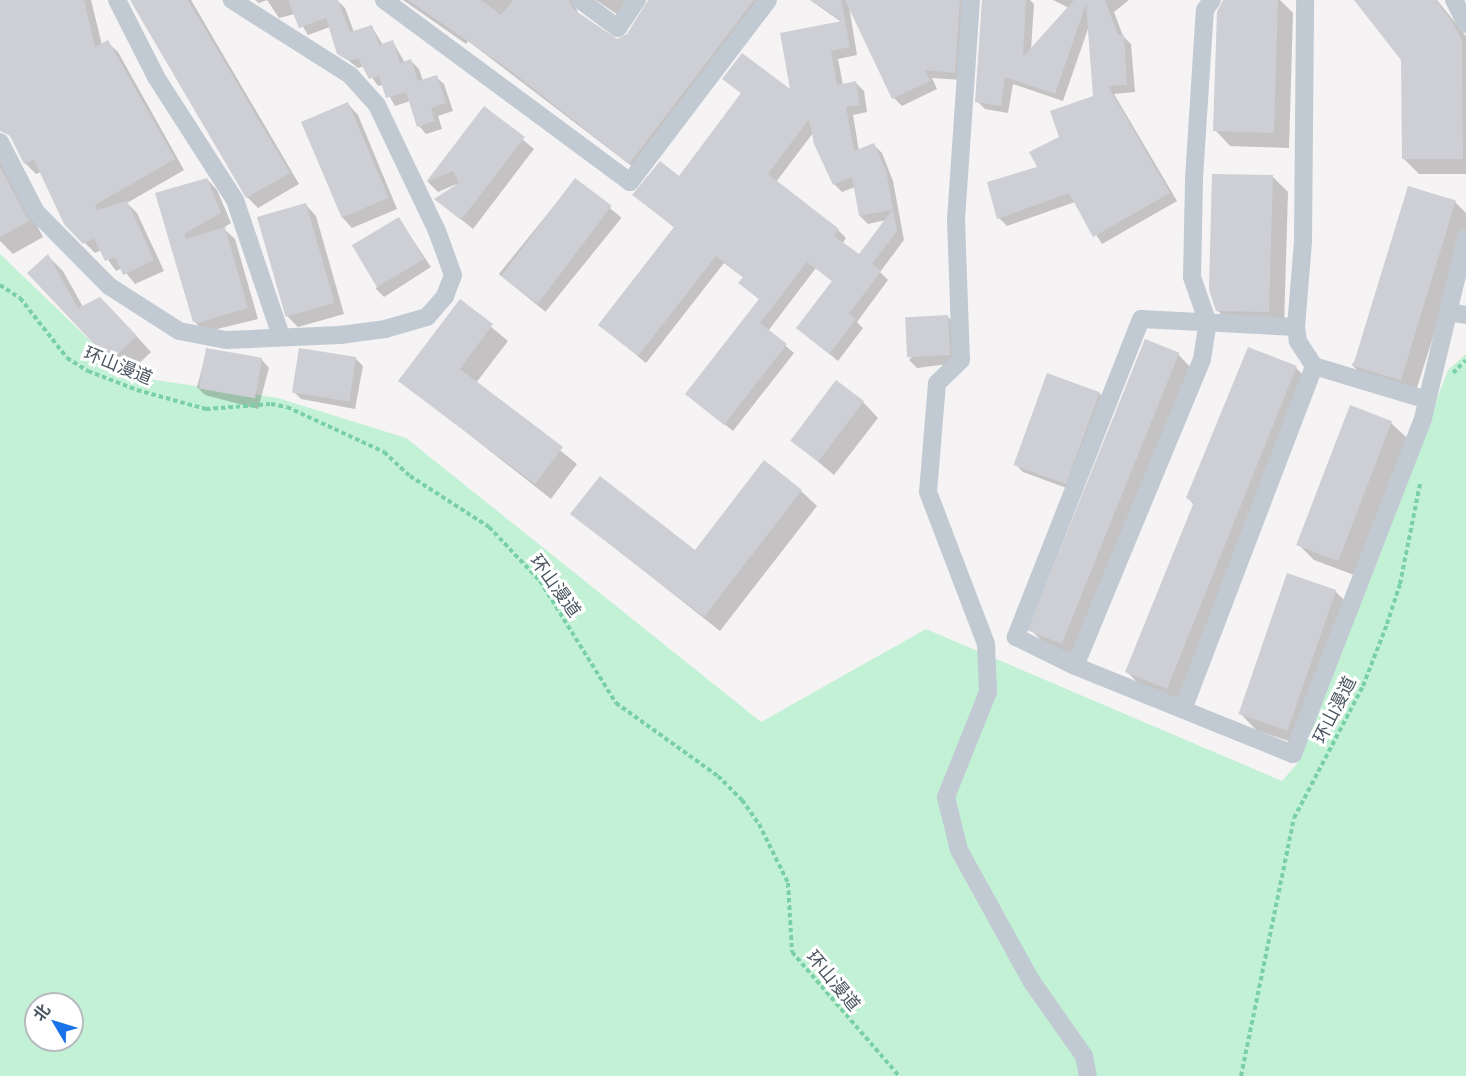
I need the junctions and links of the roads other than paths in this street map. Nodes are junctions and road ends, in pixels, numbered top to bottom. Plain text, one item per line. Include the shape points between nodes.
1 (117, 0) edge
2 (232, 0) edge
3 (384, 0) edge
4 (580, 0) edge
5 (637, 0) edge
6 (768, 0) edge
7 (970, 0) edge
8 (1212, 0) edge
9 (1305, 0) edge
10 (1454, 0) edge
11 (1466, 24) edge
12 (0, 142) edge
13 (1466, 238) edge
14 (1457, 314) edge
15 (1208, 323) junction
16 (1296, 327) junction
17 (281, 336) junction
18 (1314, 366) junction
19 (1427, 400) junction
20 (1075, 666) junction
21 (1184, 707) junction
22 (1088, 1076) edge

1 - 17 street via 156,77 235,200
2 - 17 street via 350,75 377,105 437,231 453,275 445,296 427,316 385,329
3 - 6 street via 630,182
4 - 5 street via 618,28
7 - 22 street via 956,219 962,360 937,383 928,492 986,644 988,692 946,797 959,850 1032,982 1084,1056
8 - 15 street via 1205,10 1192,277
9 - 16 street via 1303,241
10 - 11 street
12 - 17 street via 36,212 109,286 147,314 179,331 226,340
13 - 14 street
14 - 19 street
15 - 16 street
15 - 20 street via 1202,359
15 - 20 street via 1141,319 1016,637
16 - 18 street via 1298,341
18 - 19 street
18 - 21 street
19 - 21 street via 1293,754
20 - 21 street

